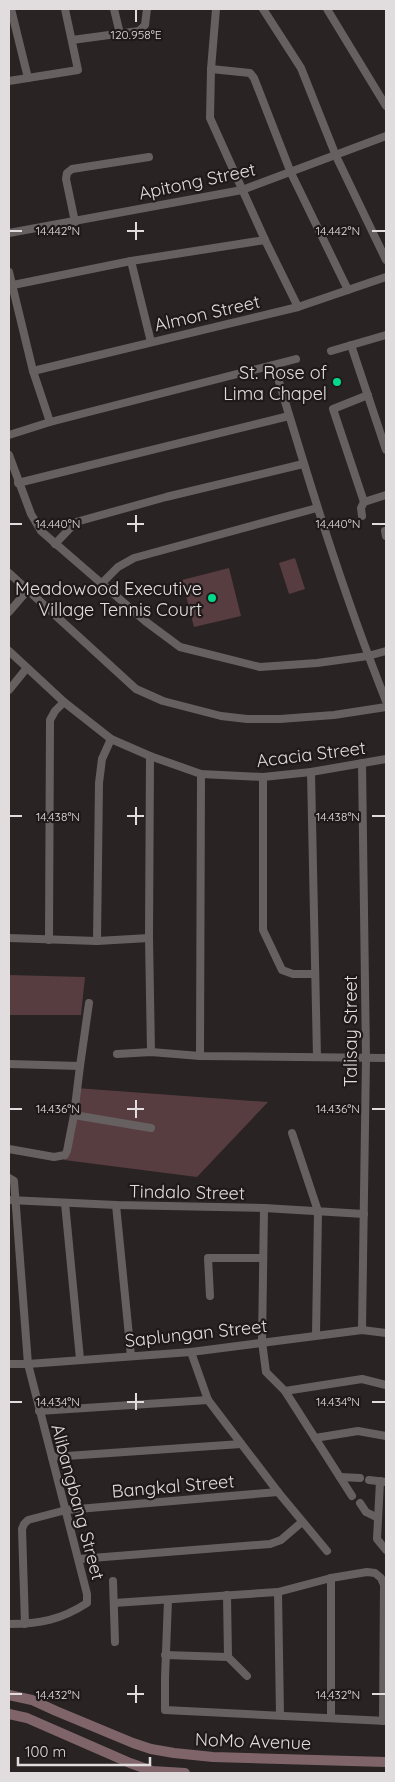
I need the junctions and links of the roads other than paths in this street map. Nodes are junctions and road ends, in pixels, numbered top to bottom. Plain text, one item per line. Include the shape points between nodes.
1 (11, 9) edge
2 (64, 9) edge
3 (114, 9) edge
4 (148, 9) edge
5 (216, 9) edge
6 (263, 9) edge
7 (330, 10) edge
8 (120, 34) junction
9 (72, 40) junction
10 (211, 70) junction
11 (28, 78) junction
12 (9, 81) edge
13 (386, 106) edge
14 (386, 136) edge
15 (336, 156) junction
16 (149, 157) dead end
17 (291, 173) junction
18 (242, 190) junction
19 (75, 222) junction
20 (9, 233) edge
21 (265, 240) junction
22 (386, 260) edge
23 (131, 261) junction
24 (9, 272) edge
25 (386, 277) edge
26 (13, 286) junction
27 (348, 290) junction
28 (298, 306) junction
29 (386, 335) edge
30 (151, 342) junction
31 (351, 345) junction
32 (331, 351) dead end
33 (296, 359) dead end
34 (274, 365) junction
35 (33, 371) junction
36 (368, 395) junction
37 (289, 416) junction
38 (50, 422) junction
39 (9, 435) edge
40 (386, 450) edge
41 (9, 455) edge
42 (303, 464) junction
43 (18, 483) junction
44 (386, 495) edge
45 (364, 502) junction
46 (317, 508) junction
47 (362, 516) dead end
48 (55, 544) junction
49 (9, 573) edge
50 (102, 583) junction
51 (27, 591) junction
52 (9, 612) edge
53 (9, 651) edge
54 (386, 651) edge
55 (368, 656) junction
56 (26, 669) junction
57 (9, 690) edge
58 (386, 701) edge
59 (64, 702) junction
60 (386, 707) edge
61 (111, 739) junction
62 (150, 756) junction
63 (386, 759) edge
64 (362, 763) junction
65 (311, 772) junction
66 (201, 774) junction
67 (263, 777) junction
68 (9, 938) edge
69 (149, 938) junction
70 (49, 940) junction
71 (97, 941) junction
72 (314, 974) junction
73 (89, 1003) dead end
74 (151, 1052) junction
75 (117, 1054) dead end
76 (200, 1056) junction
77 (317, 1057) junction
78 (366, 1058) junction
79 (386, 1058) edge
80 (9, 1064) edge
81 (80, 1066) junction
82 (74, 1115) junction
83 (151, 1128) dead end
84 (292, 1133) dead end
85 (9, 1149) edge
86 (9, 1178) edge
87 (12, 1200) edge
88 (65, 1203) junction
89 (116, 1205) junction
90 (264, 1208) junction
91 (318, 1212) junction
92 (364, 1214) junction
93 (263, 1258) junction
94 (210, 1296) dead end
95 (362, 1330) junction
96 (386, 1333) edge
97 (316, 1335) junction
98 (262, 1342) junction
99 (191, 1352) junction
100 (131, 1356) junction
101 (80, 1359) junction
102 (9, 1364) edge
103 (28, 1364) junction
104 (386, 1385) edge
105 (285, 1392) junction
106 (208, 1400) junction
107 (39, 1411) junction
108 (386, 1436) edge
109 (315, 1438) junction
110 (241, 1444) junction
111 (52, 1457) junction
112 (340, 1477) junction
113 (360, 1478) dead end
114 (369, 1480) dead end
115 (383, 1482) edge
116 (278, 1492) junction
117 (352, 1496) dead end
118 (360, 1503) dead end
119 (66, 1510) junction
120 (381, 1521) edge
121 (302, 1522) junction
122 (386, 1550) edge
123 (327, 1551) dead end
124 (79, 1559) junction
125 (331, 1578) junction
126 (113, 1581) dead end
127 (278, 1592) junction
128 (227, 1595) junction
129 (168, 1600) junction
130 (114, 1603) junction
131 (385, 1620) edge
132 (9, 1624) edge
133 (25, 1624) junction
134 (116, 1642) dead end
135 (165, 1656) junction
136 (228, 1657) junction
137 (247, 1676) dead end
138 (9, 1695) edge
139 (9, 1714) edge
140 (280, 1715) junction
141 (331, 1718) junction
142 (384, 1721) edge
143 (386, 1762) edge
144 (185, 1773) edge

1 - 11 street
2 - 9 street
3 - 8 street
4 - 8 street via 145,25 135,32
5 - 10 street
6 - 15 street via 301,68
7 - 13 street
8 - 9 street
9 - 11 street via 78,70
10 - 17 street via 250,73 254,78
10 - 18 street via 210,118
11 - 12 street
14 - 15 street, Apitong Street
15 - 17 street, Apitong Street
15 - 22 street
16 - 19 street via 72,169 67,173
17 - 18 street, Apitong Street
17 - 27 street
18 - 19 street, Apitong Street
18 - 21 street
19 - 20 street, Apitong Street
21 - 23 street
21 - 28 street
23 - 26 street
23 - 30 street
24 - 26 street
25 - 27 street, Almon Street
26 - 35 street
27 - 28 street, Almon Street
28 - 30 street, Almon Street
29 - 31 street
30 - 35 street, Almon Street
31 - 32 street
31 - 36 street
33 - 34 street
34 - 37 street
34 - 38 street
35 - 38 street
36 - 40 street
36 - 45 street via 333,408
37 - 42 street
37 - 43 street
38 - 39 street
41 - 43 street
42 - 46 street
42 - 48 street via 76,522
43 - 48 street via 41,532
44 - 45 street
45 - 47 street
46 - 50 street via 134,558 118,567
46 - 55 street
48 - 50 street
49 - 51 street
50 - 55 street via 180,647 260,667
51 - 52 street
51 - 60 street via 136,689 163,702 247,719 334,715
53 - 56 street, Acacia Street
54 - 55 street
55 - 58 street
56 - 57 street
56 - 59 street, Acacia Street
59 - 61 street, Acacia Street
59 - 70 street via 50,720
61 - 62 street, Acacia Street
61 - 71 street via 102,759 99,783
62 - 66 street, Acacia Street
62 - 69 street
63 - 64 street, Acacia Street
64 - 65 street, Acacia Street
64 - 78 street, Talisay Street
65 - 67 street, Acacia Street
65 - 72 street
66 - 67 street, Acacia Street
66 - 76 street
67 - 72 street via 262,930 282,970 293,974
68 - 70 street
69 - 71 street
69 - 74 street
70 - 71 street
72 - 77 street
73 - 81 street
74 - 75 street
74 - 76 street
76 - 77 street
77 - 78 street
78 - 79 street
78 - 92 street, Talisay Street
80 - 81 street
81 - 82 street
82 - 83 street
82 - 85 street via 65,1154 54,1157
84 - 91 street
86 - 87 street, Alibangbang Street via 14,1182
87 - 88 street, Tindalo Street
87 - 103 street, Alibangbang Street
88 - 89 street, Tindalo Street
88 - 101 street
89 - 90 street, Tindalo Street
89 - 100 street
90 - 91 street, Tindalo Street
90 - 93 street
91 - 92 street, Tindalo Street
91 - 97 street
92 - 95 street, Talisay Street
93 - 94 street via 208,1258
93 - 98 street
95 - 96 street, Saplungan Street
95 - 97 street, Saplungan Street
97 - 98 street, Saplungan Street
98 - 99 street, Saplungan Street
98 - 105 street via 266,1372
99 - 100 street, Saplungan Street
99 - 106 street
100 - 101 street, Saplungan Street
101 - 103 street, Saplungan Street
102 - 103 street, Saplungan Street
103 - 107 street, Alibangbang Street
104 - 105 street via 362,1379
105 - 109 street
106 - 107 street
106 - 110 street
107 - 111 street, Alibangbang Street
108 - 109 street via 358,1431
109 - 112 street
110 - 111 street
110 - 116 street
111 - 119 street, Alibangbang Street
112 - 113 street
112 - 117 street
114 - 115 street
115 - 120 street
116 - 119 street, Bangkal Street
116 - 121 street
118 - 120 street via 366,1512
119 - 124 street, Alibangbang Street
119 - 133 street, Bangkal Street via 34,1518 22,1529
120 - 122 street via 377,1538
121 - 123 street
121 - 124 street via 281,1540 270,1544
124 - 133 street, Alibangbang Street via 87,1603 59,1618
125 - 127 street
125 - 131 street via 375,1573 384,1585
125 - 141 street
126 - 130 street
127 - 128 street
127 - 140 street
128 - 129 street
128 - 136 street
129 - 130 street
129 - 135 street
130 - 134 street
131 - 142 street
132 - 133 street
135 - 136 street
135 - 140 street via 165,1710
136 - 137 street
138 - 143 main road, NoMo Avenue via 32,1700 133,1742 174,1753
139 - 144 main road, NoMo Avenue via 27,1718 152,1771
140 - 141 street
141 - 142 street

